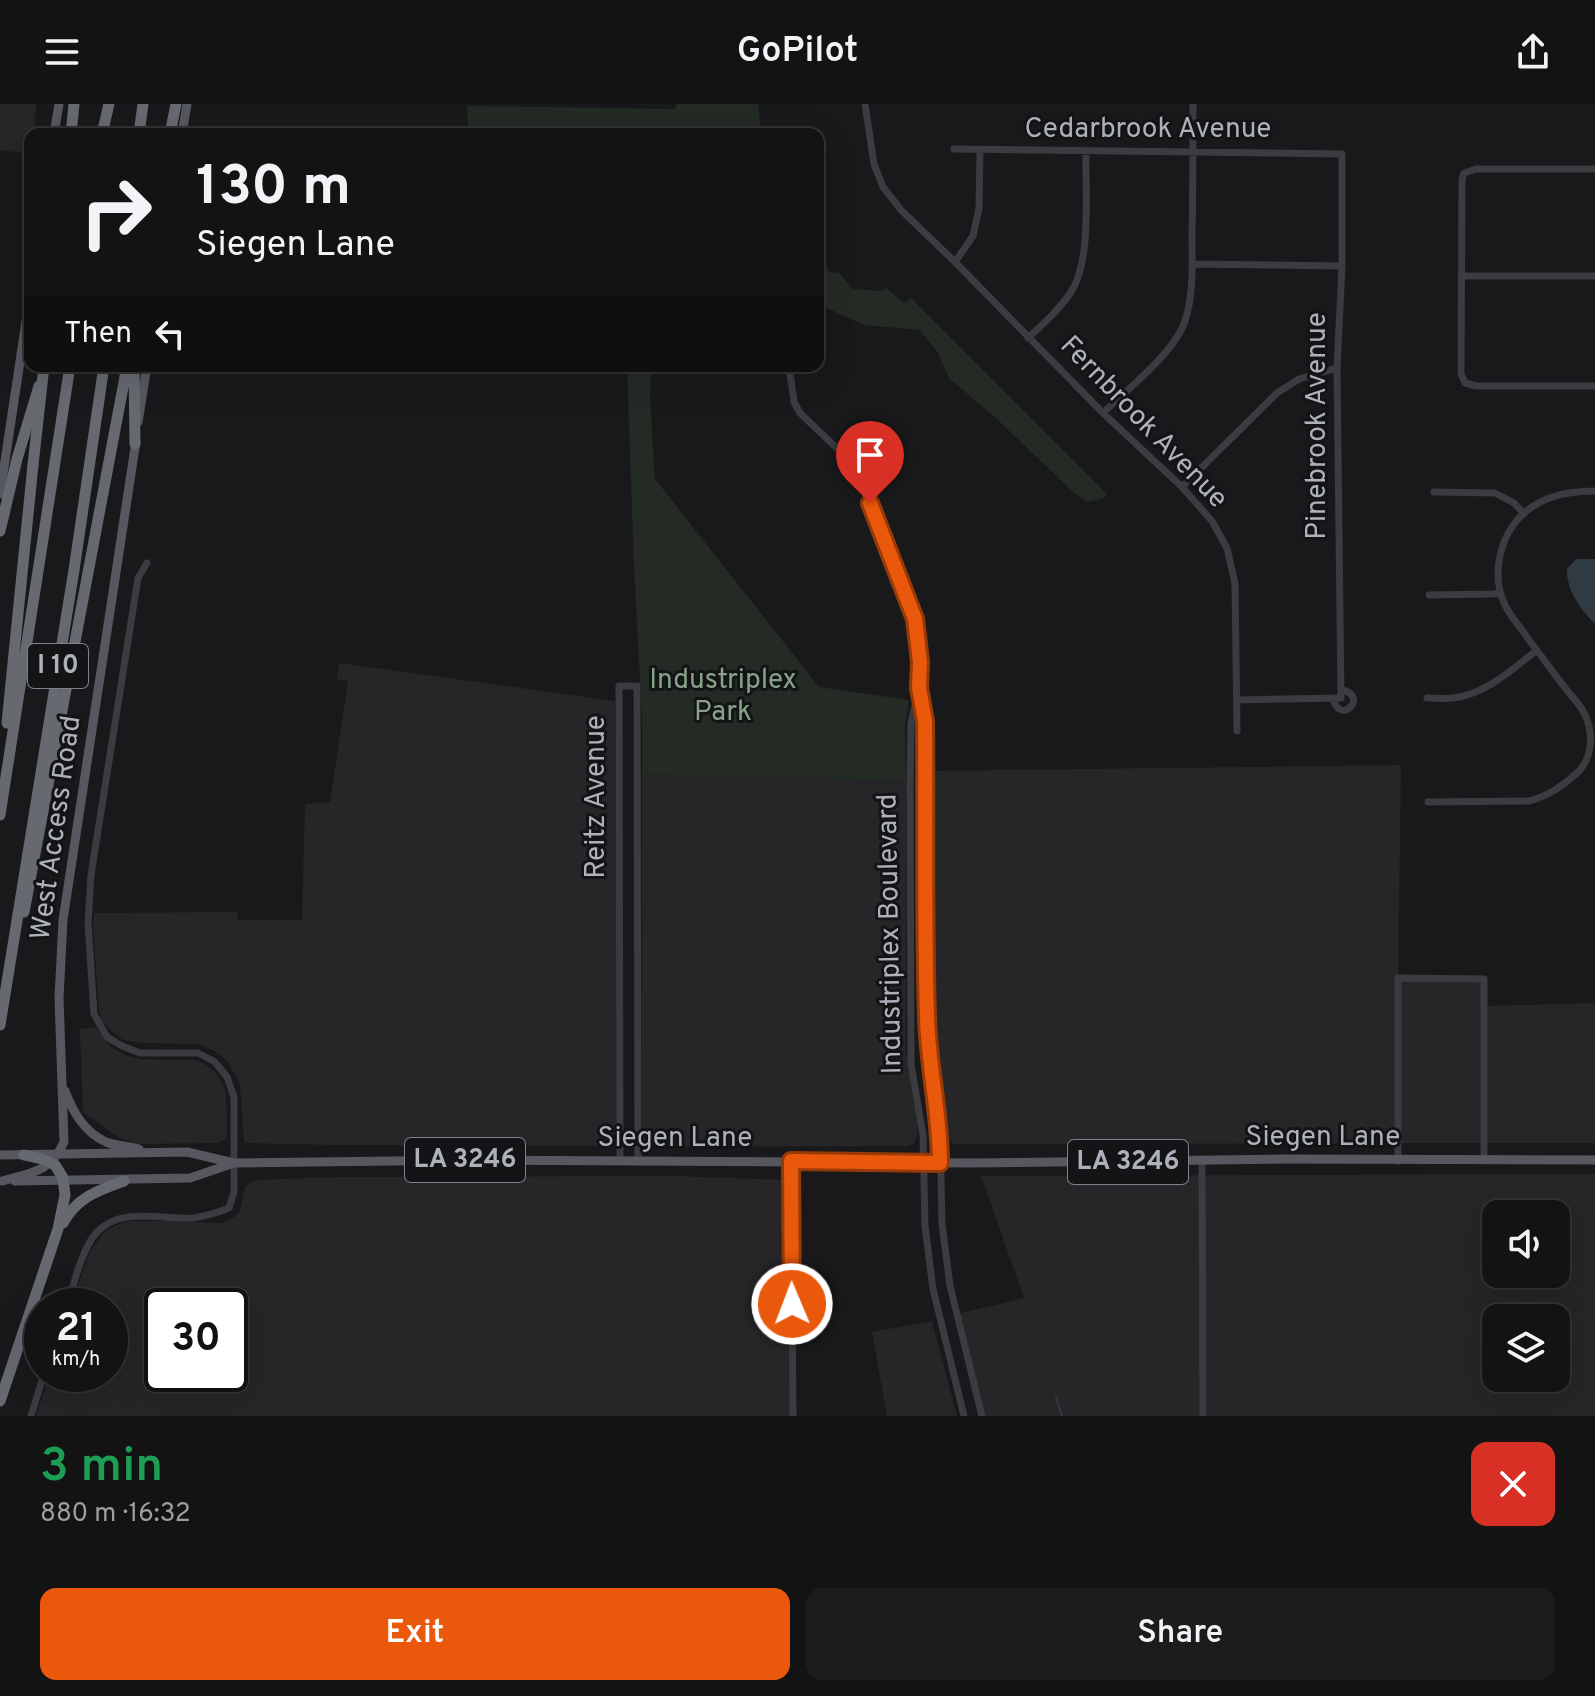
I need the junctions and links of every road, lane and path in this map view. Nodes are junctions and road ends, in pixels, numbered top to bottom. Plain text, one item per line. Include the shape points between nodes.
1 (51, 104) edge
2 (59, 104) edge
3 (74, 104) edge
4 (110, 104) edge
5 (143, 104) edge
6 (176, 104) edge
7 (187, 104) edge
8 (865, 104) edge
9 (1193, 104) edge
10 (53, 128) edge
11 (55, 128) edge
12 (72, 128) edge
13 (105, 128) edge
14 (140, 128) edge
15 (171, 128) edge
16 (183, 128) edge
17 (954, 149) dead end
18 (980, 151) junction
19 (1086, 151) junction
20 (1193, 152) junction
21 (1342, 154) joint
22 (1595, 169) edge
23 (955, 262) junction
24 (1192, 264) junction
25 (1342, 266) junction
26 (1462, 276) junction
27 (1595, 276) edge
28 (24, 335) edge
29 (1028, 338) junction
30 (1337, 368) junction
31 (43, 372) edge
32 (44, 372) edge
33 (69, 372) edge
34 (103, 372) edge
35 (126, 372) edge
36 (134, 372) edge
37 (146, 372) edge
38 (790, 372) edge
39 (1595, 386) edge
40 (1103, 413) junction
41 (135, 444) junction
42 (1182, 487) junction
43 (1595, 491) edge
44 (1434, 492) dead end
45 (0, 494) edge
46 (1524, 514) junction
47 (0, 531) edge
48 (147, 563) dead end
49 (1500, 593) junction
50 (1429, 595) dead end
51 (1536, 651) junction
52 (919, 688) junction
53 (1427, 698) dead end
54 (1237, 700) junction
55 (1237, 731) dead end
56 (0, 801) edge
57 (1428, 802) dead end
58 (0, 815) edge
59 (9, 966) junction
60 (0, 1025) edge
61 (62, 1085) junction
62 (154, 1153) junction
63 (0, 1155) edge
64 (24, 1155) joint
65 (55, 1159) junction
66 (1202, 1160) junction
67 (1484, 1160) junction
68 (1595, 1160) edge
69 (620, 1161) junction
70 (638, 1161) junction
71 (791, 1161) junction
72 (1398, 1161) junction
73 (924, 1162) junction
74 (234, 1163) junction
75 (940, 1163) junction
76 (1, 1181) edge
77 (124, 1181) junction
78 (64, 1182) junction
79 (58, 1229) junction
80 (73, 1288) edge
81 (38, 1392) edge
82 (0, 1401) edge
83 (31, 1416) edge
84 (793, 1416) edge
85 (964, 1416) edge
86 (982, 1416) edge
87 (1203, 1416) edge

1 - 10 main road
2 - 11 main road
3 - 12 highway
4 - 13 highway
5 - 14 highway
6 - 15 highway
7 - 16 main road
8 - 23 street, Fernbrook Avenue via 883,187
9 - 20 street
17 - 18 street, Cedarbrook Avenue
18 - 19 street, Cedarbrook Avenue
18 - 23 street via 973,236
19 - 20 street, Cedarbrook Avenue
19 - 29 street via 1082,265 1058,309
20 - 21 street, Cedarbrook Avenue
20 - 24 street
21 - 25 street, Pinebrook Avenue
22 - 26 street via 1464,173
23 - 29 street, Fernbrook Avenue
24 - 25 street
24 - 40 street via 1185,322 1171,346
25 - 30 street, Pinebrook Avenue
26 - 27 street
26 - 39 street via 1465,383
28 - 45 main road
29 - 40 street, Fernbrook Avenue
30 - 42 street via 1299,379 1277,393
30 - 54 street, Pinebrook Avenue via 1339,696
31 - 47 highway
32 - 56 highway, bridge
33 - 58 highway, I 10
34 - 59 highway, I 10
35 - 59 highway via 28,897
36 - 41 highway
37 - 41 main road, West Access Road
38 - 52 street, Industriplex Boulevard via 800,413 845,456 868,498 915,619
40 - 42 street, Fernbrook Avenue
41 - 61 main road, West Access Road via 63,920
42 - 54 street, Fernbrook Avenue via 1227,548 1235,584
43 - 46 street via 1561,494
44 - 46 street via 1495,493
46 - 49 street via 1501,550
48 - 74 street via 138,578 91,875 88,923 94,1014 107,1037 140,1053 198,1053 215,1062 234,1097
49 - 50 street
49 - 51 street
51 - 53 street via 1487,688 1453,699
51 - 57 street via 1584,712 1590,746 1581,769 1552,793 1529,801
52 - 73 street, Industriplex Boulevard via 911,723 910,1018
52 - 75 street, Industriplex Boulevard via 925,721 927,1018
54 - 55 street, Fernbrook Avenue
59 - 60 highway, I 10
61 - 62 main road via 81,1124 95,1135
61 - 65 main road, West Access Road via 64,1142
62 - 65 main road, Siegen Lane / LA 3246
62 - 74 main road, Siegen Lane / LA 3246 via 187,1152
63 - 64 main road
64 - 65 highway
65 - 76 main road via 44,1169
65 - 78 highway
66 - 72 main road, Siegen Lane / LA 3246
66 - 75 main road, Siegen Lane / LA 3246
66 - 87 street
67 - 68 main road, Siegen Lane / LA 3246
67 - 72 main road, Siegen Lane / LA 3246
67 - 72 street via 1484,979 1398,978
69 - 70 main road, Siegen Lane / LA 3246
69 - 70 street, Reitz Avenue via 619,686 637,686
69 - 74 main road, Siegen Lane / LA 3246
70 - 71 main road, Siegen Lane / LA 3246
71 - 73 main road, Siegen Lane / LA 3246
71 - 84 street
73 - 75 main road, Siegen Lane / LA 3246
73 - 85 street, Industriplex Boulevard via 933,1289
74 - 77 main road, Siegen Lane / LA 3246 via 190,1178
74 - 80 street via 229,1208 191,1218 116,1220 98,1231
75 - 86 street, Industriplex Boulevard via 950,1286
76 - 78 main road, Siegen Lane / LA 3246
77 - 78 main road, Siegen Lane / LA 3246
77 - 79 highway via 85,1197
78 - 79 highway
79 - 82 highway
81 - 83 street

